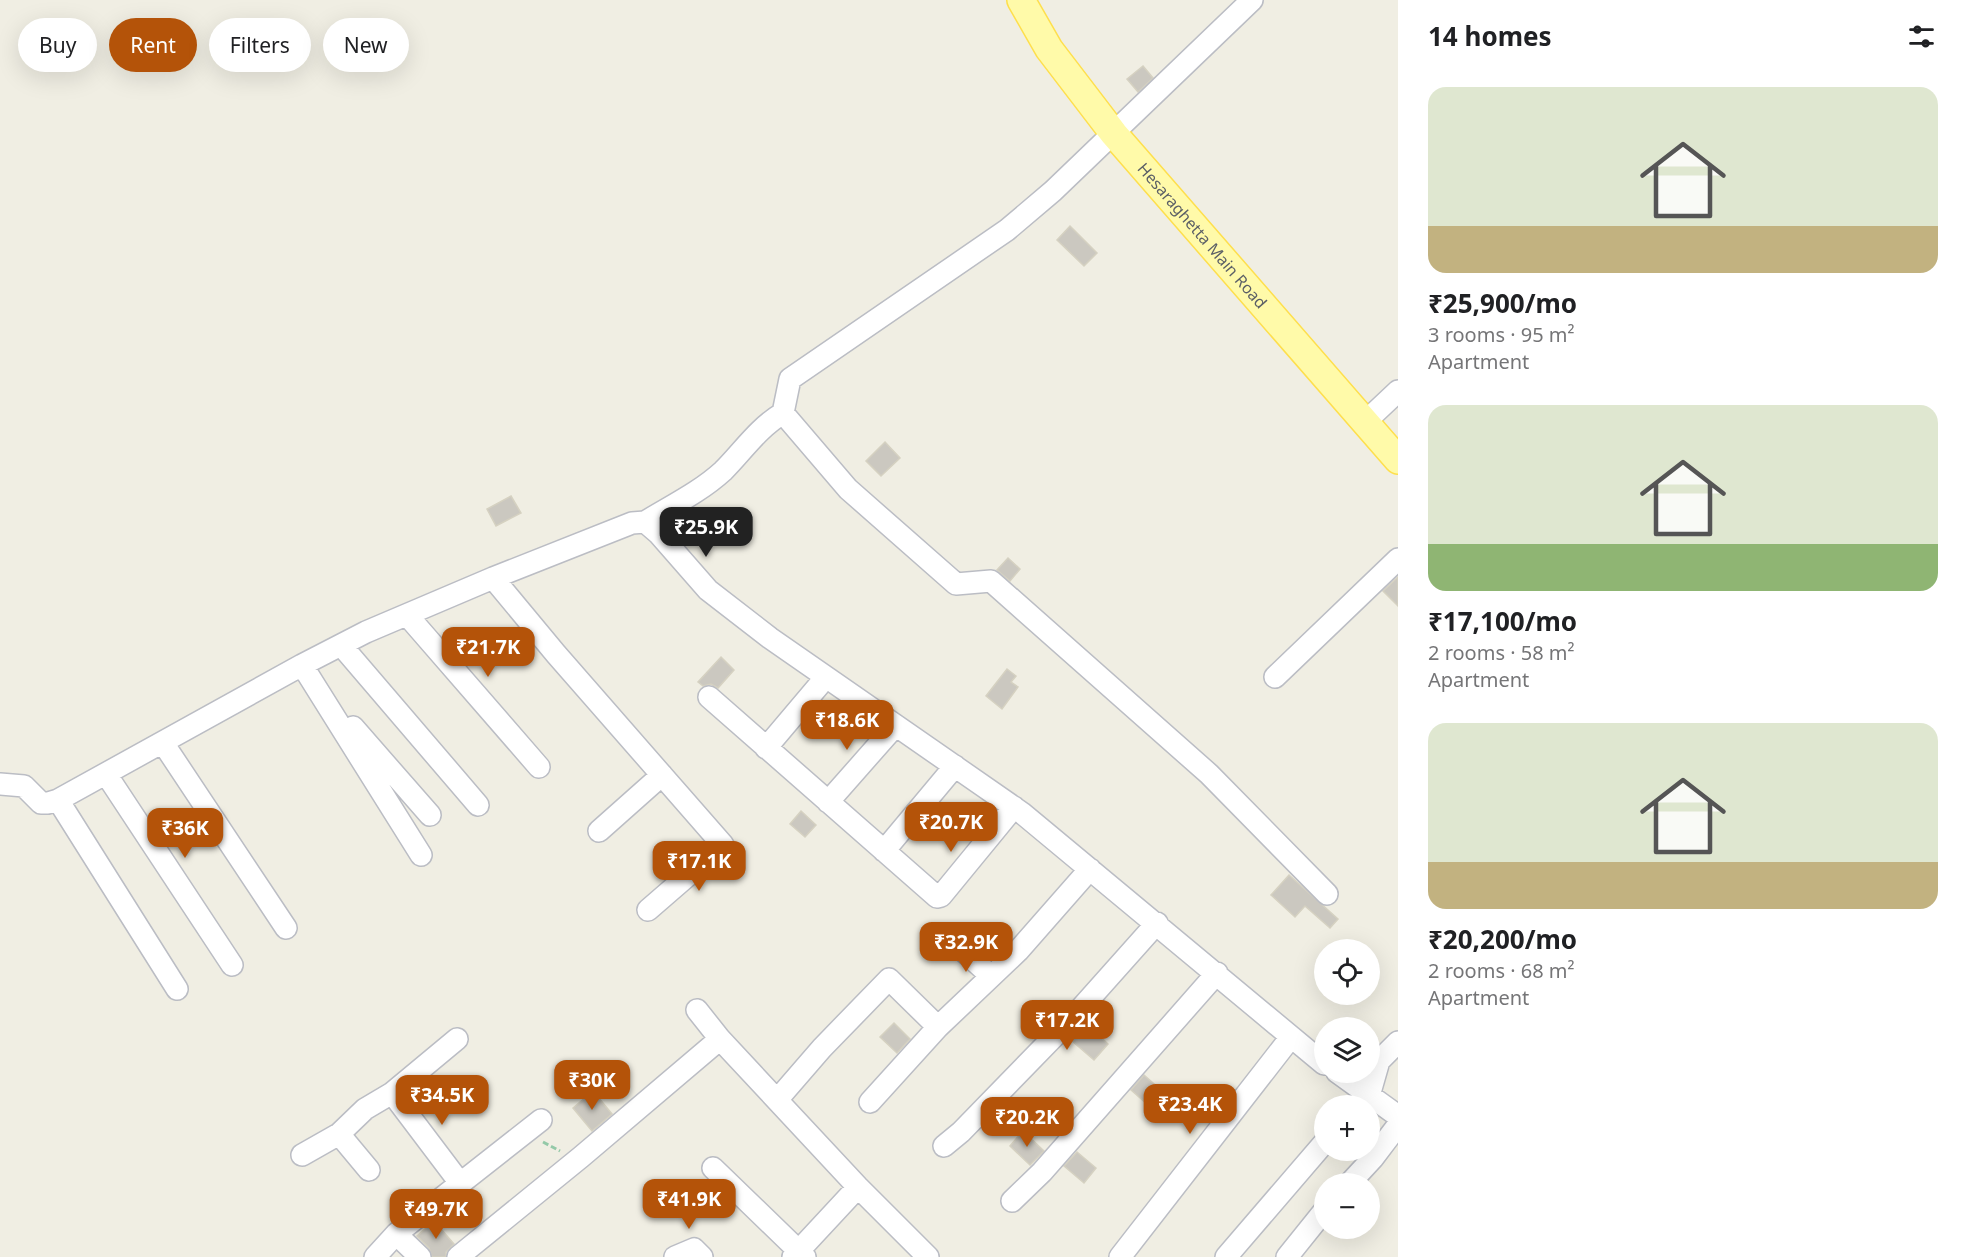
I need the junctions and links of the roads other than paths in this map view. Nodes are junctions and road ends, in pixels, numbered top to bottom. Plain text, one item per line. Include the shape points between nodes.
1 (1021, 0) edge
2 (1252, 0) edge
3 (1114, 134) junction
4 (1398, 391) edge
5 (783, 414) junction
6 (1364, 423) junction
7 (1398, 460) edge
8 (645, 522) junction
9 (1398, 559) edge
10 (493, 578) junction
11 (407, 615) junction
12 (341, 645) junction
13 (302, 665) junction
14 (1275, 676) dead end
15 (826, 677) junction
16 (709, 698) dead end
17 (333, 716) junction
18 (895, 726) junction
19 (163, 743) junction
20 (766, 748) junction
21 (955, 766) junction
22 (539, 767) dead end
23 (106, 774) junction
24 (662, 775) junction
25 (0, 784) edge
26 (58, 800) junction
27 (828, 802) junction
28 (478, 805) dead end
29 (1014, 807) junction
30 (430, 815) dead end
31 (599, 831) dead end
32 (884, 851) junction
33 (421, 855) dead end
34 (1090, 869) junction
35 (1327, 894) dead end
36 (648, 910) dead end
37 (1156, 923) junction
38 (286, 928) dead end
39 (946, 935) dead end
40 (232, 965) dead end
41 (1217, 973) junction
42 (991, 976) junction
43 (177, 989) dead end
44 (697, 1010) dead end
45 (938, 1027) junction
46 (1291, 1037) junction
47 (457, 1039) dead end
48 (720, 1039) junction
49 (1398, 1042) edge
50 (1314, 1056) edge
51 (1348, 1083) edge
52 (392, 1094) junction
53 (1361, 1095) edge
54 (1365, 1095) edge
55 (777, 1100) junction
56 (870, 1102) dead end
57 (1380, 1106) edge
58 (1398, 1116) edge
59 (540, 1120) dead end
60 (1398, 1125) edge
61 (339, 1134) junction
62 (944, 1146) dead end
63 (302, 1155) dead end
64 (1314, 1155) edge
65 (713, 1168) dead end
66 (369, 1170) dead end
67 (1359, 1173) edge
68 (460, 1183) junction
69 (858, 1187) junction
70 (1012, 1201) dead end
71 (1314, 1223) edge
72 (396, 1234) junction
73 (799, 1255) edge
74 (375, 1257) edge
75 (420, 1257) edge
76 (458, 1257) edge
77 (675, 1257) edge
78 (702, 1257) edge
79 (927, 1257) edge
80 (1120, 1257) edge
81 (1226, 1257) edge
82 (1287, 1257) edge

1 - 3 main road, Hesaraghetta Main Road via 1049,49
2 - 3 street
3 - 5 street via 1007,230 790,379
3 - 6 main road, Hesaraghetta Main Road
4 - 6 street
5 - 8 street via 756,433 707,484
5 - 35 street via 848,489 956,584 991,581 1209,774
6 - 7 main road, Hesaraghetta Main Road
8 - 10 street via 632,523
8 - 15 street via 708,590
9 - 14 street
10 - 11 street
10 - 24 street
11 - 12 street
11 - 22 street
12 - 13 street
12 - 28 street
13 - 17 street
13 - 19 street
15 - 18 street
15 - 20 street
16 - 20 street
17 - 30 street via 349,723
17 - 33 street
18 - 21 street
18 - 27 street
19 - 23 street
19 - 38 street
20 - 27 street
21 - 29 street
21 - 32 street
23 - 26 street
23 - 40 street
24 - 31 street
24 - 36 street via 723,845
25 - 26 street via 24,786 41,803
26 - 43 street
27 - 32 street
29 - 32 street via 939,897
29 - 34 street
34 - 37 street
34 - 42 street
37 - 41 street
37 - 62 street via 1075,1015
39 - 42 street
41 - 46 street
41 - 70 street
42 - 45 street
44 - 48 street
45 - 55 street via 889,979
45 - 56 street
46 - 50 street
46 - 80 street
47 - 52 street
48 - 55 street
48 - 76 street
49 - 54 street via 1379,1060
51 - 53 street
52 - 61 street via 365,1109
52 - 68 street
55 - 69 street
57 - 58 street
59 - 68 street
60 - 67 street
61 - 63 street
61 - 66 street
64 - 81 street
65 - 73 street
68 - 72 street
69 - 73 street
69 - 79 street
71 - 82 street
72 - 74 street
72 - 75 street
77 - 78 street via 694,1249

